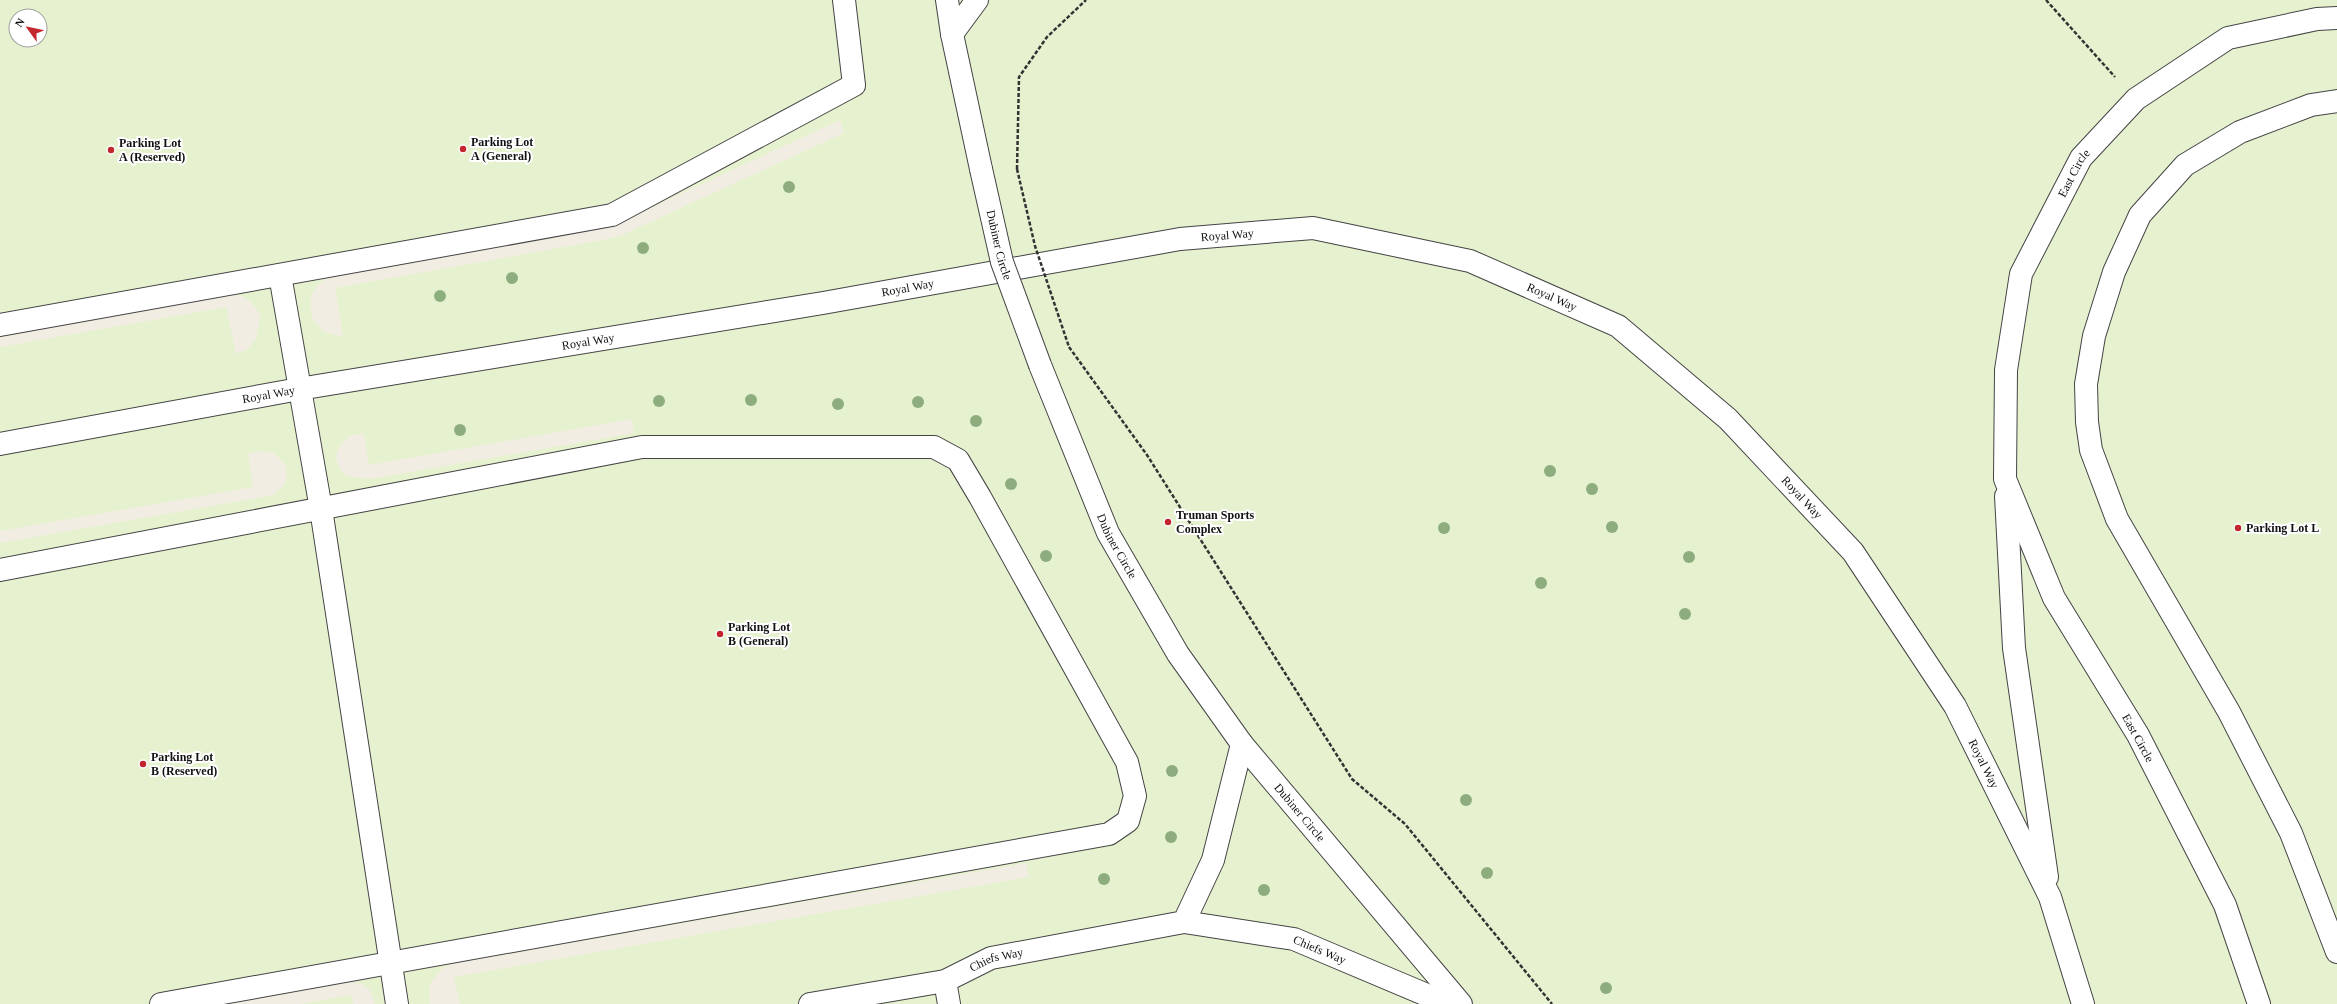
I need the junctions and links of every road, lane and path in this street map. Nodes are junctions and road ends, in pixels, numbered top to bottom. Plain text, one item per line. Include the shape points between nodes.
1 (844, 0) edge
2 (947, 0) edge
3 (977, 0) edge
4 (1086, 0) edge
5 (2046, 0) edge
6 (2337, 18) edge
7 (952, 34) junction
8 (2136, 99) junction
9 (2337, 101) edge
10 (280, 275) junction
11 (0, 325) edge
12 (299, 389) junction
13 (0, 444) edge
14 (2005, 479) junction
15 (321, 509) junction
16 (0, 570) edge
17 (1242, 744) junction
18 (2050, 897) junction
19 (1184, 922) junction
20 (2337, 952) edge
21 (390, 963) junction
22 (945, 981) junction
23 (161, 1004) edge
24 (397, 1004) edge
25 (810, 1004) edge
26 (949, 1004) edge
27 (1448, 1004) edge
28 (1460, 1004) edge
29 (1552, 1004) edge
30 (2083, 1004) edge
31 (2260, 1004) edge

1 - 10 street via 854,85 612,215
2 - 7 street, Dubiner Circle
3 - 7 street
4 - 29 path, bridge via 1047,37 1019,77 1017,169 1037,253 1069,347 1147,456 1352,779 1405,824
5 - 8 path
6 - 8 street, East Circle via 2317,19 2228,38
7 - 17 street, Dubiner Circle, bridge via 1002,262 1108,533 1178,654
8 - 14 street, East Circle via 2081,158 2021,274 2006,370
9 - 20 street via 2311,104 2240,132 2185,165 2140,215 2114,272 2094,336 2086,384 2091,450 2117,518 2229,712 2291,833
10 - 11 street
10 - 12 street
12 - 13 street, Royal Way
12 - 15 street
12 - 18 street, Royal Way via 822,303 1180,239 1314,228 1470,261 1618,326 1728,419 1853,552 1955,706
14 - 18 street, East Circle via 2014,648
14 - 31 street, East Circle via 2054,598 2138,735 2225,905
15 - 16 street
15 - 21 street
15 - 21 street via 642,447 934,447 958,460 980,497 1127,762 1135,796 1128,822 1109,834
17 - 19 street via 1213,860
17 - 28 street, Dubiner Circle
18 - 30 street, Royal Way
19 - 22 street, Chiefs Way via 991,958
19 - 27 street, Chiefs Way via 1294,939
21 - 23 street
21 - 24 street
22 - 25 street, Chiefs Way
22 - 26 street

